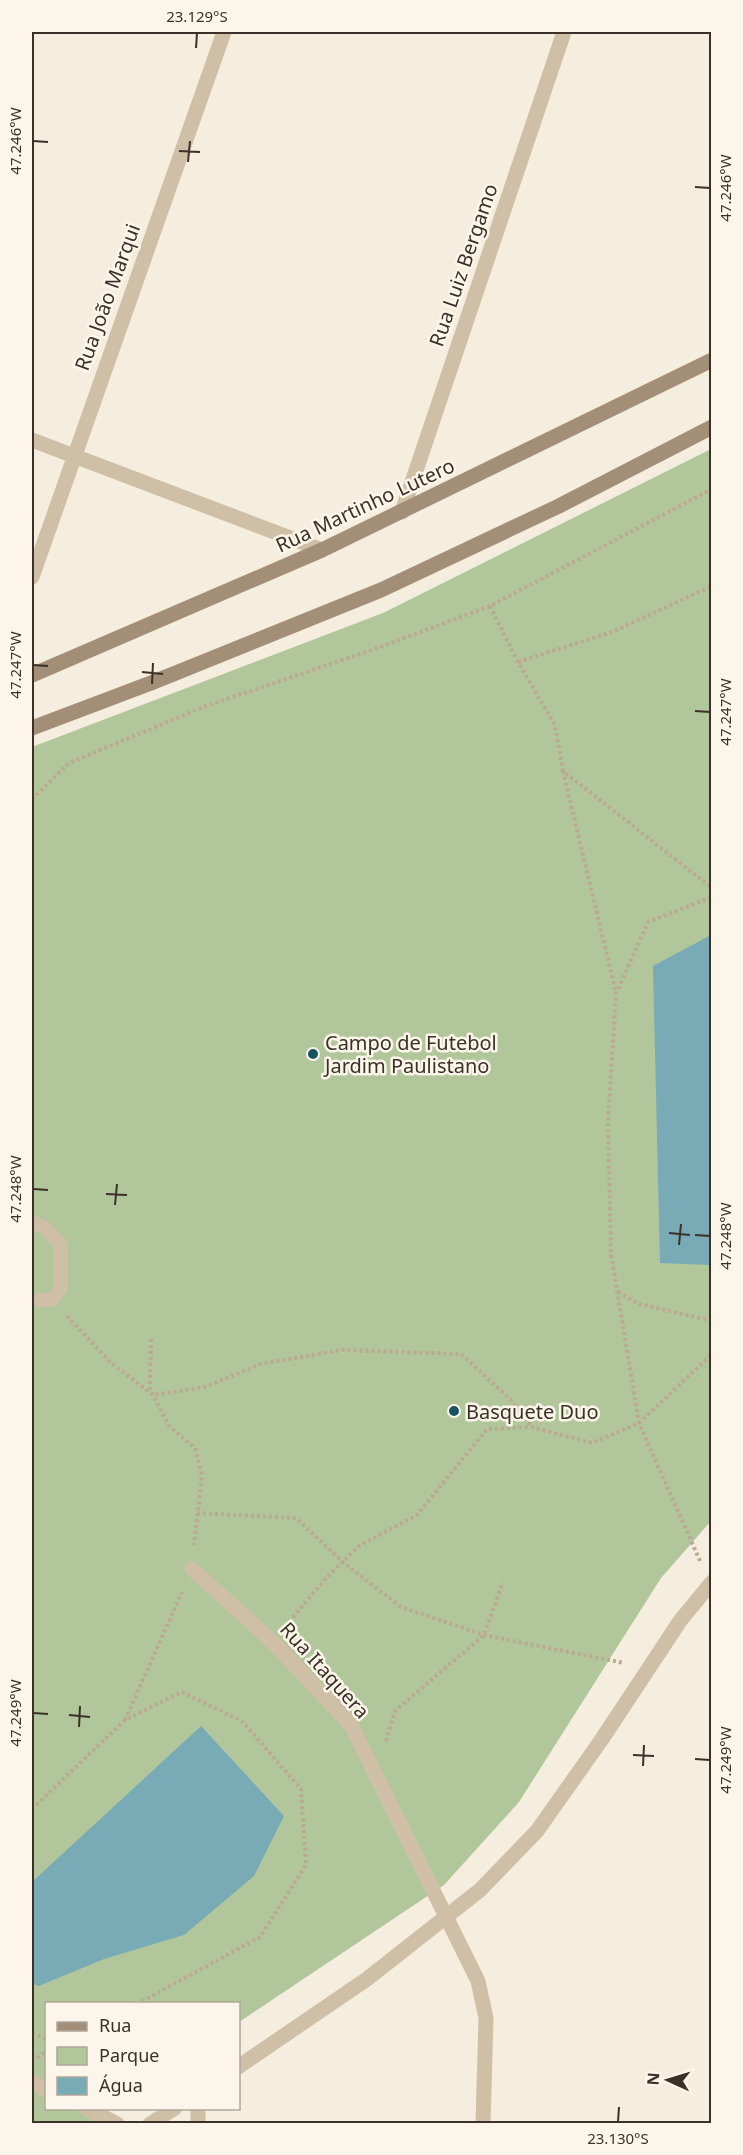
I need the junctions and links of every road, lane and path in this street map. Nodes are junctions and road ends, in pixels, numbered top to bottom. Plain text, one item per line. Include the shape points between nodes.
1 (224, 32) edge
2 (564, 32) edge
3 (711, 360) edge
4 (711, 427) edge
5 (32, 440) edge
6 (73, 456) junction
7 (711, 489) edge
8 (402, 512) junction
9 (322, 550) junction
10 (32, 577) edge
11 (711, 586) edge
12 (490, 606) junction
13 (518, 662) junction
14 (32, 675) edge
15 (32, 728) edge
16 (563, 771) junction
17 (32, 799) edge
18 (711, 888) edge
19 (711, 897) edge
20 (616, 994) junction
21 (32, 1222) edge
22 (617, 1292) junction
23 (32, 1300) edge
24 (52, 1300) junction
25 (711, 1319) edge
26 (151, 1339) dead end
27 (711, 1354) edge
28 (153, 1395) junction
29 (639, 1423) junction
30 (532, 1427) junction
31 (197, 1513) junction
32 (343, 1562) junction
33 (192, 1569) junction
34 (503, 1582) dead end
35 (711, 1583) edge
36 (484, 1635) junction
37 (273, 1642) junction
38 (649, 1667) junction
39 (125, 1720) junction
40 (371, 1765) junction
41 (32, 1809) edge
42 (445, 1917) junction
43 (140, 2002) edge
44 (240, 2066) edge
45 (88, 2110) edge
46 (174, 2110) edge
47 (117, 2124) edge
48 (150, 2124) edge
49 (483, 2124) edge

1 - 6 street, Rua João Marqui
2 - 8 street, Rua Luiz Bergamo
3 - 8 main road, Rua Martinho Lutero
4 - 15 main road via 559,506 381,590
5 - 6 street
6 - 9 street
6 - 10 street, Rua João Marqui
7 - 12 path
8 - 9 main road, Rua Martinho Lutero
9 - 14 main road, Rua Martinho Lutero
11 - 13 path via 612,632
12 - 13 path
12 - 17 path via 206,706 69,763
13 - 16 path via 555,725
16 - 18 path
16 - 20 path
19 - 20 path via 648,922
20 - 22 path via 608,1121 611,1254
21 - 24 lane via 45,1228 60,1245 62,1288
22 - 25 path via 639,1304
22 - 29 path
23 - 24 lane
24 - 28 path via 110,1362
26 - 28 path
27 - 29 path
28 - 30 path via 205,1387 261,1364 342,1350 461,1354 511,1400
28 - 31 path via 169,1426 195,1448 202,1475
29 - 30 path via 592,1443
29 - 35 path
30 - 32 path via 487,1429 417,1515 359,1546
31 - 32 path via 296,1518
31 - 33 path
32 - 36 path via 401,1607
32 - 37 path
33 - 37 street, Rua Itaquera
33 - 39 path
34 - 36 path
35 - 38 street
36 - 38 path
36 - 40 path via 395,1711 388,1738
37 - 40 street, Rua Itaquera via 351,1725
38 - 42 street via 537,1832 480,1890
39 - 41 path
39 - 43 path via 182,1692 242,1721 301,1789 306,1864 260,1937
40 - 42 street, Rua Itaquera
42 - 44 street via 367,1979
42 - 49 street, Rua Itaquera via 478,1981 486,2018
45 - 47 street
46 - 48 street

